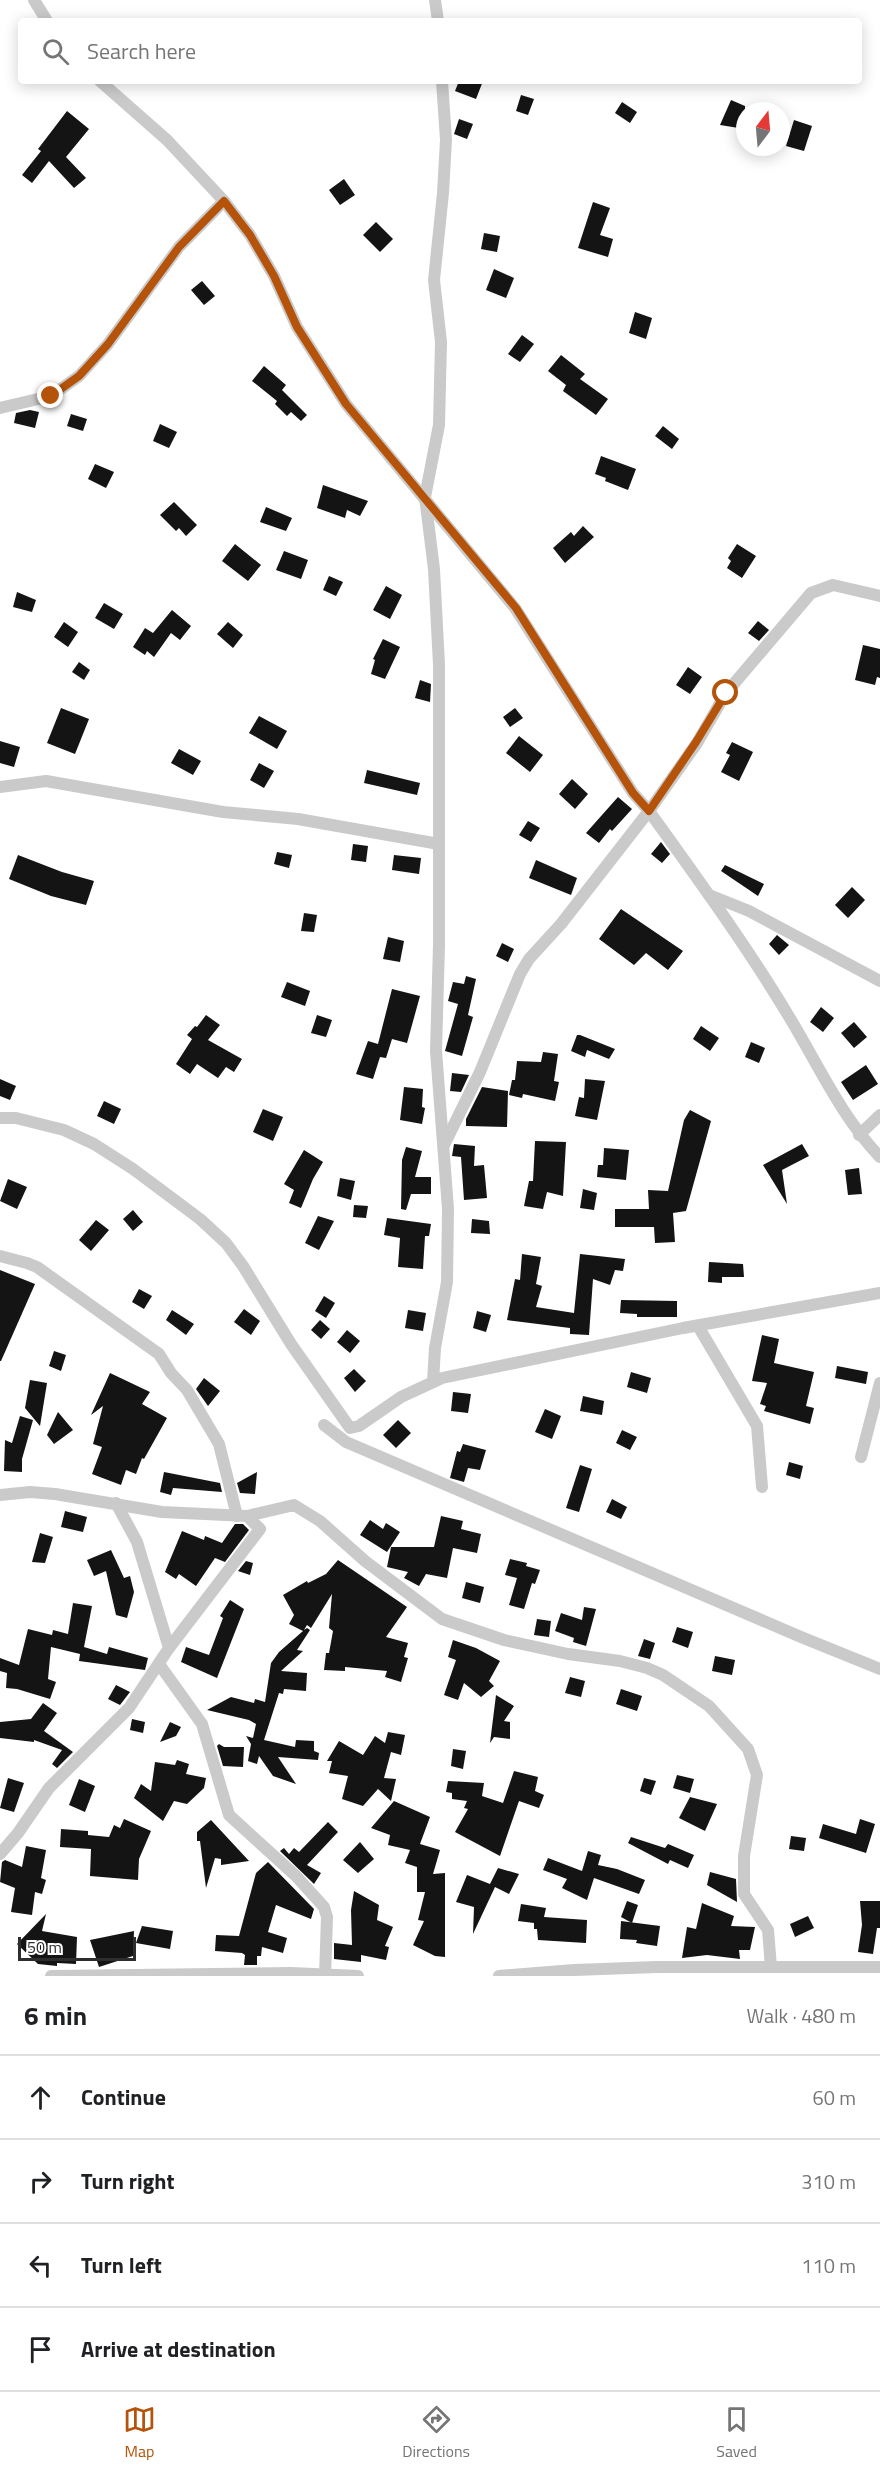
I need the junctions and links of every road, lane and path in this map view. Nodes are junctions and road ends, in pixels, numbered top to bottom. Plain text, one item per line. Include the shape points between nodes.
1 (34, 0) edge
2 (435, 0) edge
3 (45, 18) edge
4 (438, 18) edge
5 (103, 84) edge
6 (442, 84) edge
7 (224, 201) junction
8 (0, 408) edge
9 (425, 497) junction
10 (880, 596) edge
11 (0, 787) edge
12 (649, 811) junction
13 (439, 844) junction
14 (709, 895) junction
15 (880, 981) edge
16 (880, 1115) edge
17 (0, 1118) edge
18 (859, 1135) junction
19 (444, 1146) junction
20 (880, 1157) edge
21 (0, 1256) edge
22 (880, 1293) edge
23 (698, 1326) junction
24 (434, 1382) junction
25 (880, 1385) edge
26 (324, 1425) dead end
27 (861, 1457) dead end
28 (762, 1487) dead end
29 (0, 1495) edge
30 (116, 1503) junction
31 (242, 1516) junction
32 (169, 1648) junction
33 (159, 1664) junction
34 (880, 1669) edge
35 (0, 1854) edge
36 (771, 1967) junction
37 (880, 1967) edge
38 (731, 1971) edge
39 (290, 1975) edge
40 (51, 1976) edge
41 (63, 1976) edge
42 (325, 1976) edge
43 (358, 1976) edge
44 (499, 1976) edge

1 - 3 street
2 - 4 street
5 - 7 street via 167,140
6 - 9 street via 445,151 434,280 441,342 439,425
7 - 8 street via 179,247 108,344 79,376 51,396
7 - 9 street via 250,235 297,327 346,404
9 - 12 street via 516,608 633,793
9 - 13 street via 439,665
10 - 12 street via 833,585 811,593 726,693
11 - 13 street via 46,781
12 - 14 street
12 - 19 street via 529,959
13 - 19 street via 436,1051
14 - 15 street via 749,910
14 - 18 street via 788,1014
16 - 18 street
17 - 24 street via 64,1130 94,1144 200,1219 243,1266 350,1428 359,1426 401,1396
18 - 20 street
19 - 24 street via 447,1282 435,1348
21 - 31 street via 36,1268 159,1354 187,1390 219,1444
22 - 23 street
23 - 24 street
23 - 28 street via 757,1426
25 - 27 street
26 - 34 street via 346,1442
29 - 30 street via 47,1493
30 - 31 street via 162,1512
30 - 32 street via 137,1542
31 - 32 street via 260,1529
31 - 36 street via 294,1505 320,1521 442,1620 515,1642 647,1668 709,1706 748,1749 757,1774 744,1856 744,1894 768,1930
32 - 33 street
33 - 35 street via 129,1708 50,1788
33 - 42 street via 202,1724 229,1815 324,1906
36 - 37 street
36 - 38 street
38 - 44 street via 574,1970
39 - 41 street
39 - 42 street
40 - 41 street
42 - 43 street

